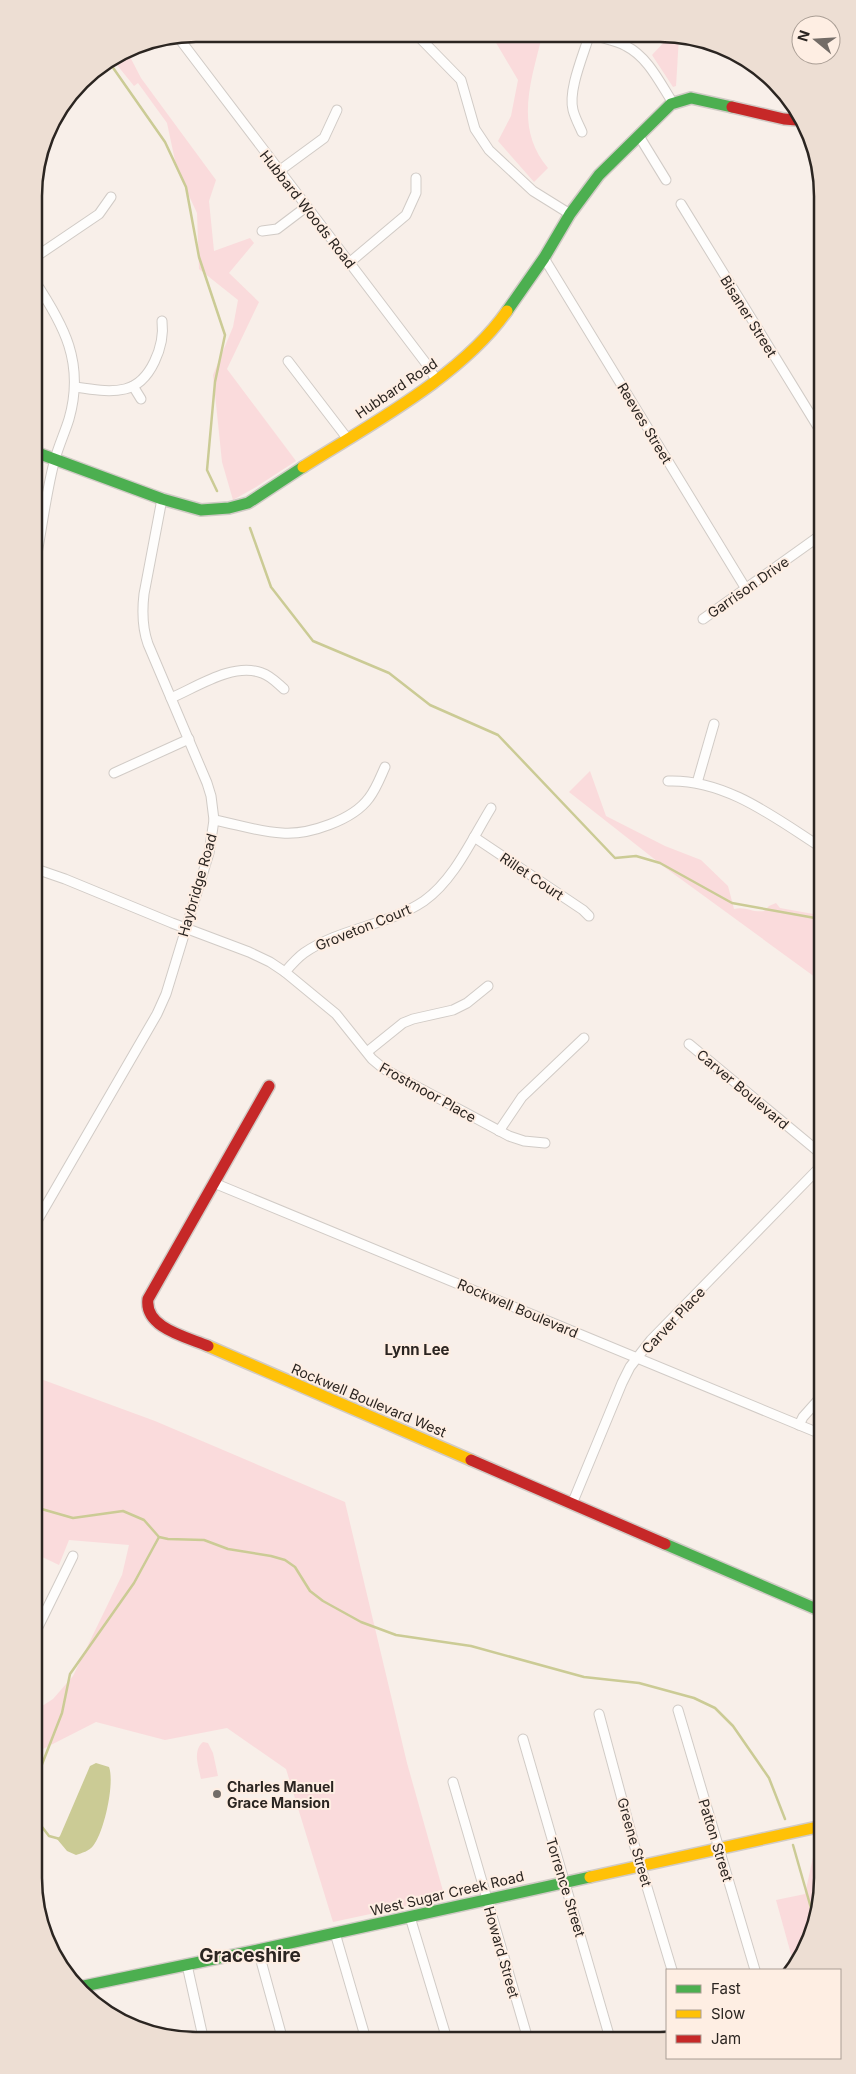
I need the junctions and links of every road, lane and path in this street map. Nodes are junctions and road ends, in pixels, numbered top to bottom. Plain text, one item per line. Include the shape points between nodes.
1 (424, 42) edge
2 (587, 42) edge
3 (618, 42) edge
4 (183, 43) edge
5 (673, 103) junction
6 (337, 110) dead end
7 (793, 120) edge
8 (582, 132) dead end
9 (639, 136) junction
10 (279, 171) junction
11 (416, 178) dead end
12 (666, 180) dead end
13 (111, 197) dead end
14 (681, 204) dead end
15 (306, 207) junction
16 (570, 214) junction
17 (262, 231) dead end
18 (43, 252) edge
19 (544, 258) junction
20 (349, 263) junction
21 (43, 293) edge
22 (162, 321) dead end
23 (288, 361) dead end
24 (437, 381) junction
25 (133, 386) junction
26 (75, 387) junction
27 (141, 399) dead end
28 (814, 420) edge
29 (347, 438) junction
30 (43, 455) edge
31 (55, 459) junction
32 (162, 499) junction
33 (43, 522) edge
34 (814, 540) edge
35 (746, 588) junction
36 (703, 619) dead end
37 (284, 689) dead end
38 (171, 698) junction
39 (714, 724) dead end
40 (189, 739) junction
41 (385, 767) dead end
42 (114, 772) dead end
43 (668, 781) dead end
44 (697, 783) junction
45 (491, 808) dead end
46 (214, 820) junction
47 (474, 837) junction
48 (814, 843) edge
49 (43, 872) edge
50 (589, 916) dead end
51 (186, 928) junction
52 (285, 972) junction
53 (488, 986) dead end
54 (584, 1038) dead end
55 (689, 1044) dead end
56 (367, 1052) junction
57 (269, 1086) dead end
58 (499, 1131) junction
59 (545, 1143) dead end
60 (813, 1148) edge
61 (813, 1173) edge
62 (214, 1183) junction
63 (43, 1211) edge
64 (637, 1358) junction
65 (813, 1406) edge
66 (798, 1425) junction
67 (813, 1431) edge
68 (572, 1504) junction
69 (73, 1556) dead end
70 (813, 1608) edge
71 (43, 1617) edge
72 (678, 1710) dead end
73 (599, 1714) dead end
74 (523, 1739) dead end
75 (453, 1782) dead end
76 (813, 1828) edge
77 (719, 1849) junction
78 (641, 1866) junction
79 (564, 1882) junction
80 (487, 1900) junction
81 (410, 1917) junction
82 (335, 1933) junction
83 (258, 1950) junction
84 (187, 1965) junction
85 (672, 1969) edge
86 (755, 1969) edge
87 (87, 1985) edge
88 (202, 2032) edge
89 (281, 2032) edge
90 (364, 2032) edge
91 (445, 2032) edge
92 (526, 2032) edge
93 (608, 2032) edge

1 - 16 street via 462,80 475,129 489,150 533,191
2 - 8 street via 572,102 574,116
3 - 5 street via 635,51 649,66
4 - 10 street, Hubbard Woods Road
5 - 7 main road via 691,98
5 - 9 main road, Hubbard Road
6 - 10 street via 324,138
9 - 12 street
9 - 16 main road, Hubbard Road via 599,175
10 - 15 street, Hubbard Woods Road
11 - 20 street via 416,193 406,215
13 - 18 street via 99,214
14 - 28 street, Bisaner Street
15 - 17 street via 285,224
15 - 20 street, Hubbard Woods Road
16 - 19 main road, Hubbard Road
19 - 24 main road, Hubbard Road via 494,330
19 - 35 street, Reeves Street
20 - 24 street, Hubbard Woods Road
21 - 26 street via 57,314 68,340
22 - 25 street via 162,340 155,360
23 - 29 street
24 - 29 main road, Hubbard Road
25 - 26 street via 109,390
25 - 27 street
26 - 31 street via 69,419
29 - 32 main road, Hubbard Road via 248,503 201,510
30 - 31 main road, Hubbard Road
31 - 32 main road, Hubbard Road
31 - 33 street
32 - 38 street, Haybridge Road via 144,594 143,621 148,644
34 - 35 street, Garrison Drive
35 - 36 street, Garrison Drive
37 - 38 street via 262,673 240,670
38 - 40 street, Haybridge Road
39 - 44 street
40 - 42 street
40 - 46 street, Haybridge Road via 209,789
41 - 46 street via 370,797 357,811 303,832 281,833
43 - 44 street
44 - 48 street via 755,806
45 - 47 street, Groveton Court
46 - 51 street, Haybridge Road via 209,853
47 - 50 street, Rillet Court
47 - 52 street, Groveton Court via 446,880 424,901 406,912 318,944 302,954
49 - 51 street, Frostmoor Place
51 - 52 street, Frostmoor Place via 258,956
51 - 63 street, Haybridge Road via 157,1014
52 - 56 street, Frostmoor Place via 336,1014
53 - 56 street via 453,1010 403,1023
54 - 58 street via 522,1097
55 - 60 street, Carver Boulevard
56 - 58 street, Frostmoor Place via 384,1070
57 - 62 main road, Rockwell Boulevard West
58 - 59 street, Frostmoor Place via 524,1141
61 - 64 street, Carver Place
62 - 64 street, Rockwell Boulevard
62 - 68 main road, Rockwell Boulevard West via 148,1299 147,1310 154,1321
64 - 66 street, Rockwell Boulevard
64 - 68 street, Carver Place via 622,1383
65 - 66 street
66 - 67 street, Rockwell Boulevard
68 - 70 main road, Rockwell Boulevard West
69 - 71 street
72 - 77 street, Patton Street
73 - 78 street, Greene Street
74 - 79 street, Torrence Street
75 - 80 street, Howard Street
76 - 77 main road, West Sugar Creek Road
77 - 78 main road, West Sugar Creek Road
77 - 86 street, Patton Street
78 - 79 main road, West Sugar Creek Road
78 - 85 street, Greene Street
79 - 80 main road, West Sugar Creek Road
79 - 93 street, Torrence Street
80 - 81 main road, West Sugar Creek Road
80 - 92 street, Howard Street
81 - 82 main road, West Sugar Creek Road
81 - 91 street
82 - 83 main road, West Sugar Creek Road
82 - 90 street
83 - 84 main road, West Sugar Creek Road
83 - 89 street
84 - 87 main road, West Sugar Creek Road
84 - 88 street

